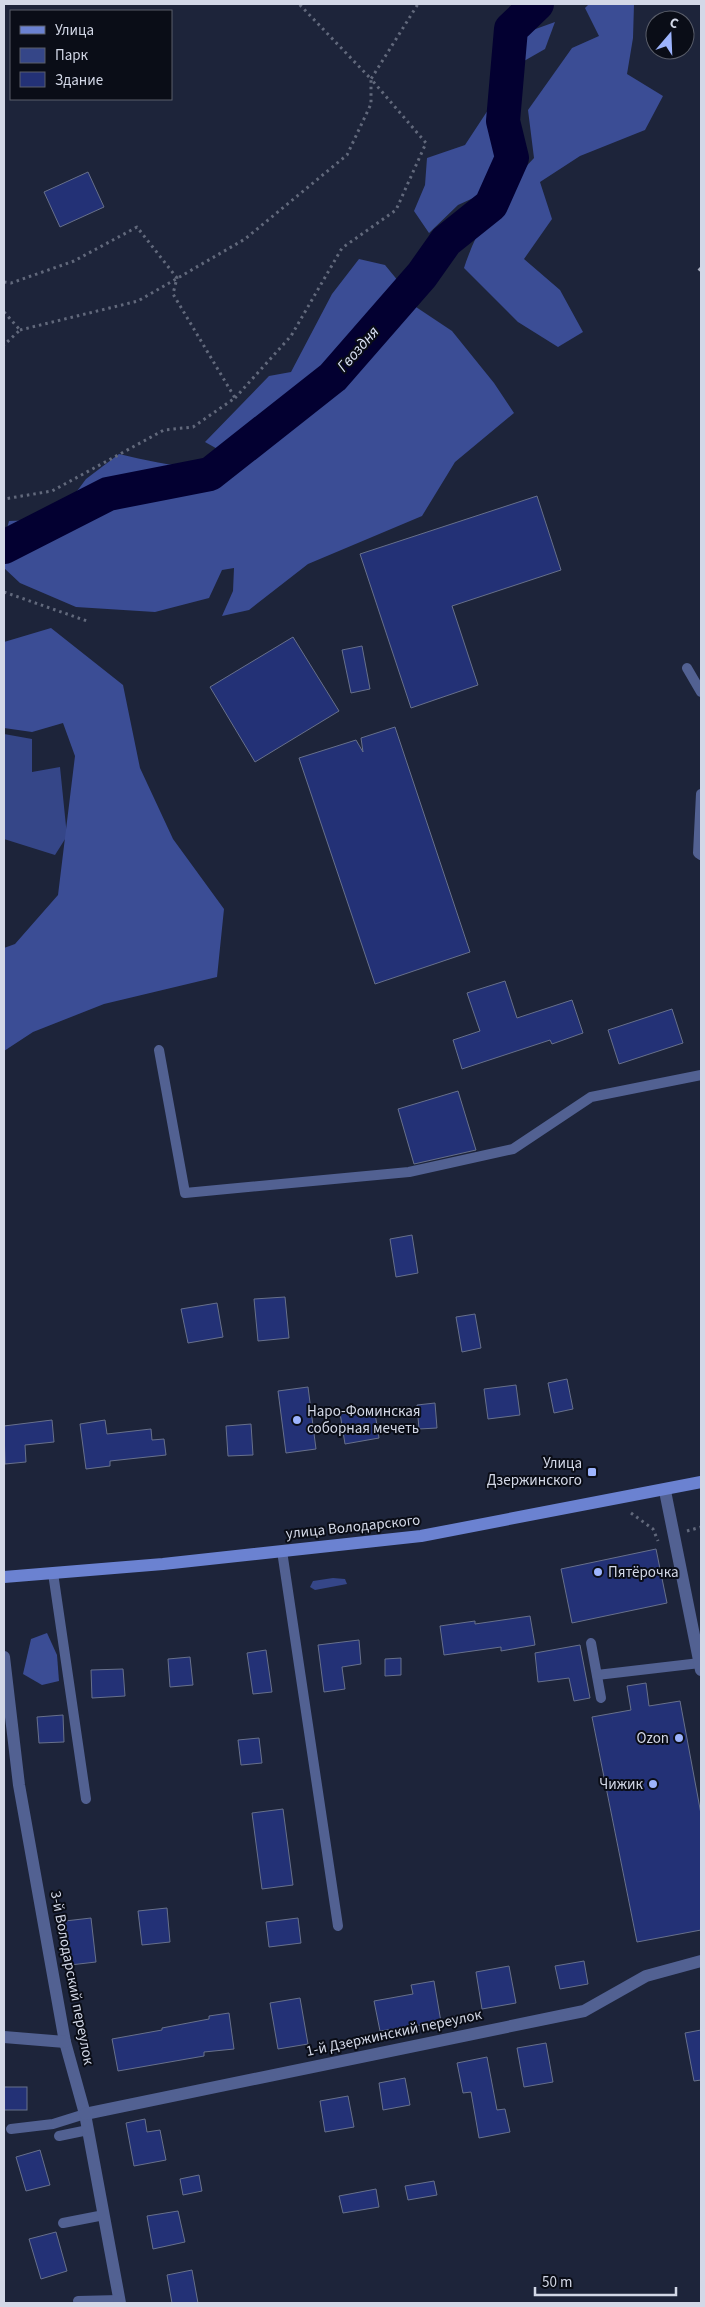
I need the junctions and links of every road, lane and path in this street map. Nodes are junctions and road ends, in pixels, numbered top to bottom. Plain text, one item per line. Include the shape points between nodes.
1 (299, 4) edge
2 (418, 4) edge
3 (371, 78) junction
4 (177, 278) junction
5 (4, 282) edge
6 (4, 312) edge
7 (20, 330) junction
8 (4, 345) edge
9 (235, 398) junction
10 (4, 499) edge
11 (4, 592) edge
12 (87, 621) dead end
13 (687, 668) dead end
14 (701, 692) edge
15 (701, 794) edge
16 (701, 855) edge
17 (159, 1050) dead end
18 (701, 1075) edge
19 (701, 1482) edge
20 (665, 1491) junction
21 (631, 1513) dead end
22 (658, 1541) dead end
23 (282, 1551) junction
24 (53, 1573) junction
25 (4, 1577) edge
26 (591, 1643) dead end
27 (4, 1657) edge
28 (701, 1666) edge
29 (597, 1675) junction
30 (601, 1698) dead end
31 (86, 1799) dead end
32 (338, 1926) dead end
33 (701, 1961) edge
34 (4, 2037) edge
35 (65, 2042) junction
36 (85, 2114) junction
37 (11, 2129) dead end
38 (88, 2130) junction
39 (59, 2136) dead end
40 (104, 2215) junction
41 (63, 2223) dead end
42 (78, 2301) dead end
43 (120, 2302) edge

1 - 3 path
2 - 3 path
3 - 4 path via 371,104 347,155 245,239
3 - 9 path via 426,143 396,210 342,248 291,336
4 - 5 path via 137,227 74,261 11,283
4 - 7 path via 138,301
4 - 9 path via 173,294
6 - 7 path
7 - 8 path
9 - 10 path via 193,427 164,430 52,491
11 - 12 path
13 - 14 lane
15 - 16 lane via 698,853
17 - 18 lane via 185,1193 410,1172 513,1149 591,1097
19 - 20 main road, улица Володарского
20 - 23 main road, улица Володарского via 421,1536
20 - 28 street
21 - 22 path via 653,1529
23 - 24 main road, улица Володарского
23 - 32 lane
24 - 25 main road, улица Володарского
24 - 31 lane
26 - 29 lane
27 - 35 street, 3-й Володарский переулок via 18,1785
28 - 29 lane
29 - 30 lane
33 - 36 street, 1-й Дзержинский переулок via 646,1976 584,2010
34 - 35 street
35 - 36 street, 3-й Володарский переулок
36 - 37 lane via 53,2124
36 - 38 street, 3-й Володарский переулок
38 - 39 lane
38 - 40 street, 3-й Володарский переулок
40 - 41 lane
40 - 43 street, 3-й Володарский переулок
42 - 43 lane

